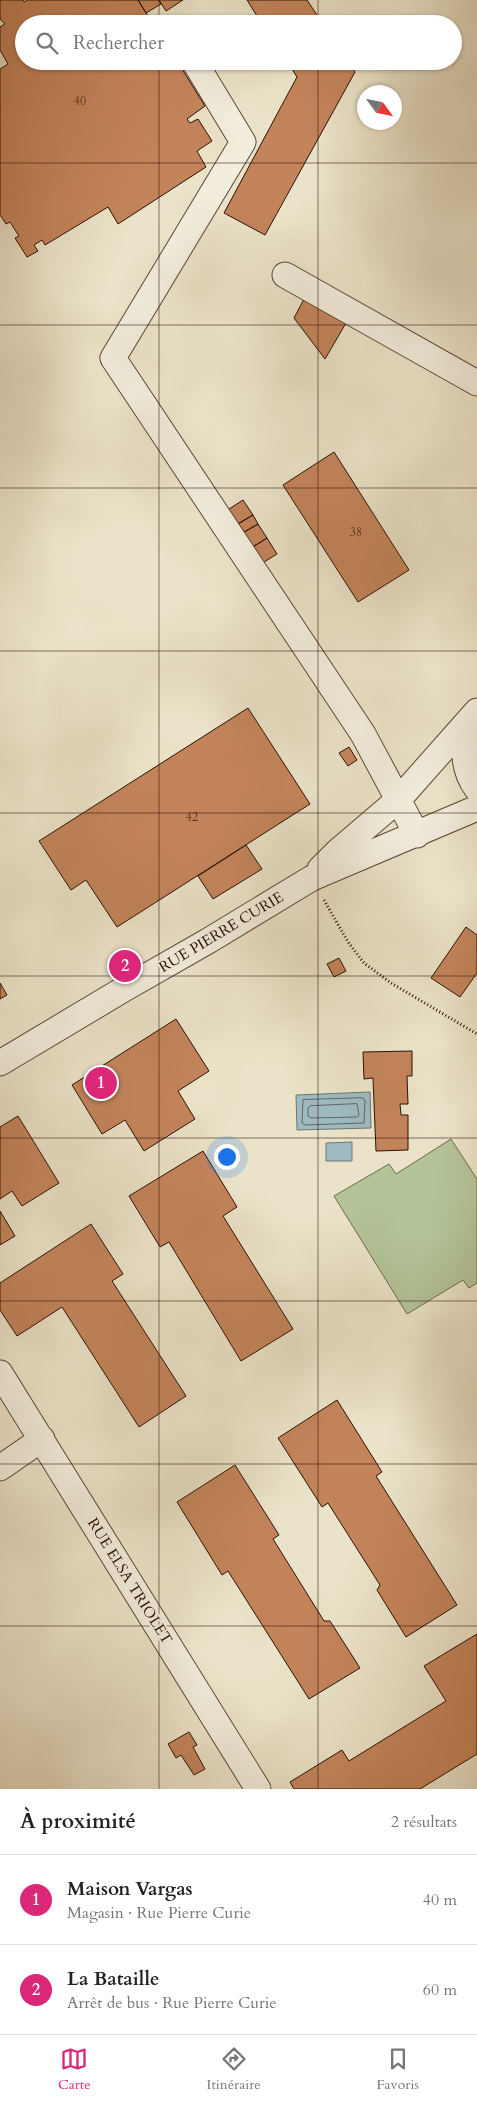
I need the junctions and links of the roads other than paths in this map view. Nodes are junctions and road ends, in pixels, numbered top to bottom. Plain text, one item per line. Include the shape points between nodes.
1 (199, 70) edge
2 (285, 275) dead end
3 (477, 383) edge
4 (474, 716) edge
5 (477, 789) edge
6 (399, 799) junction
7 (477, 808) edge
8 (418, 835) junction
9 (312, 878) junction
10 (0, 1063) edge
11 (0, 1373) edge
12 (42, 1439) junction
13 (0, 1468) edge
14 (258, 1789) edge

1 - 6 street via 243,142 113,358 363,734
2 - 3 street
4 - 5 street, RUE PIERRE CURIE via 465,735 465,750 468,778
4 - 6 street, RUE PIERRE CURIE
6 - 8 street
6 - 9 street, RUE PIERRE CURIE
7 - 8 street, RUE PIERRE CURIE
8 - 9 street, RUE PIERRE CURIE
9 - 10 street, RUE PIERRE CURIE
11 - 12 street, RUE ELSA TRIOLET
12 - 13 street
12 - 14 street, RUE ELSA TRIOLET

